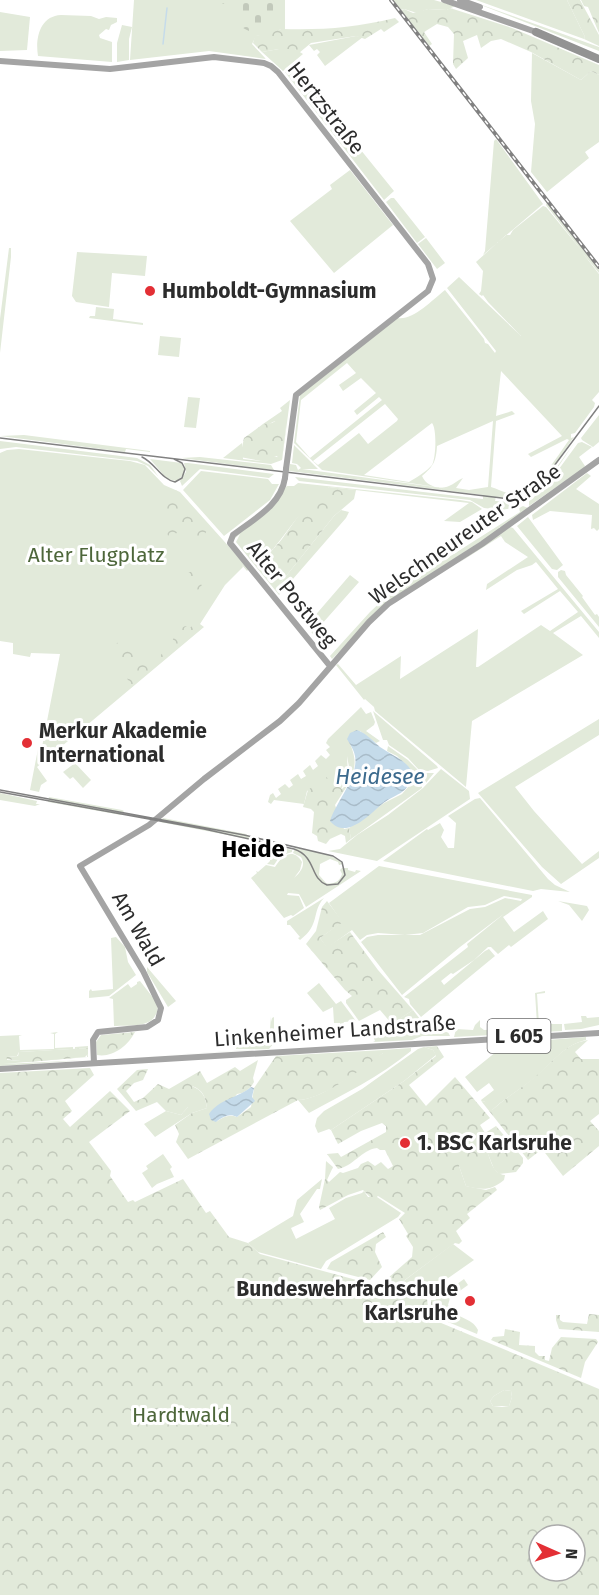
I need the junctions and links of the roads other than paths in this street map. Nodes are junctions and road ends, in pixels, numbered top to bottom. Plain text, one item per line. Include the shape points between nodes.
1 (446, 0) edge
2 (460, 0) edge
3 (536, 30) junction
4 (599, 54) edge
5 (599, 59) edge
6 (0, 61) edge
7 (599, 460) edge
8 (230, 542) joint
9 (330, 666) junction
10 (81, 866) joint
11 (599, 1031) edge
12 (94, 1063) junction
13 (0, 1069) edge

1 - 3 main road
2 - 3 main road
3 - 4 highway
3 - 5 highway
6 - 8 main road, Hertzstraße, bridge via 110,69 214,57 271,66 432,273 428,291 296,395 281,492
7 - 9 main road, Welschneureuter Straße via 482,544 388,604
8 - 9 main road, Alter Postweg
9 - 10 main road, Welschneureuter Straße via 280,721 157,820
10 - 12 main road, Am Wald via 162,1011 150,1026 98,1032 93,1040
11 - 12 main road, Linkenheimer Landstraße / L 605
12 - 13 main road, L 605

